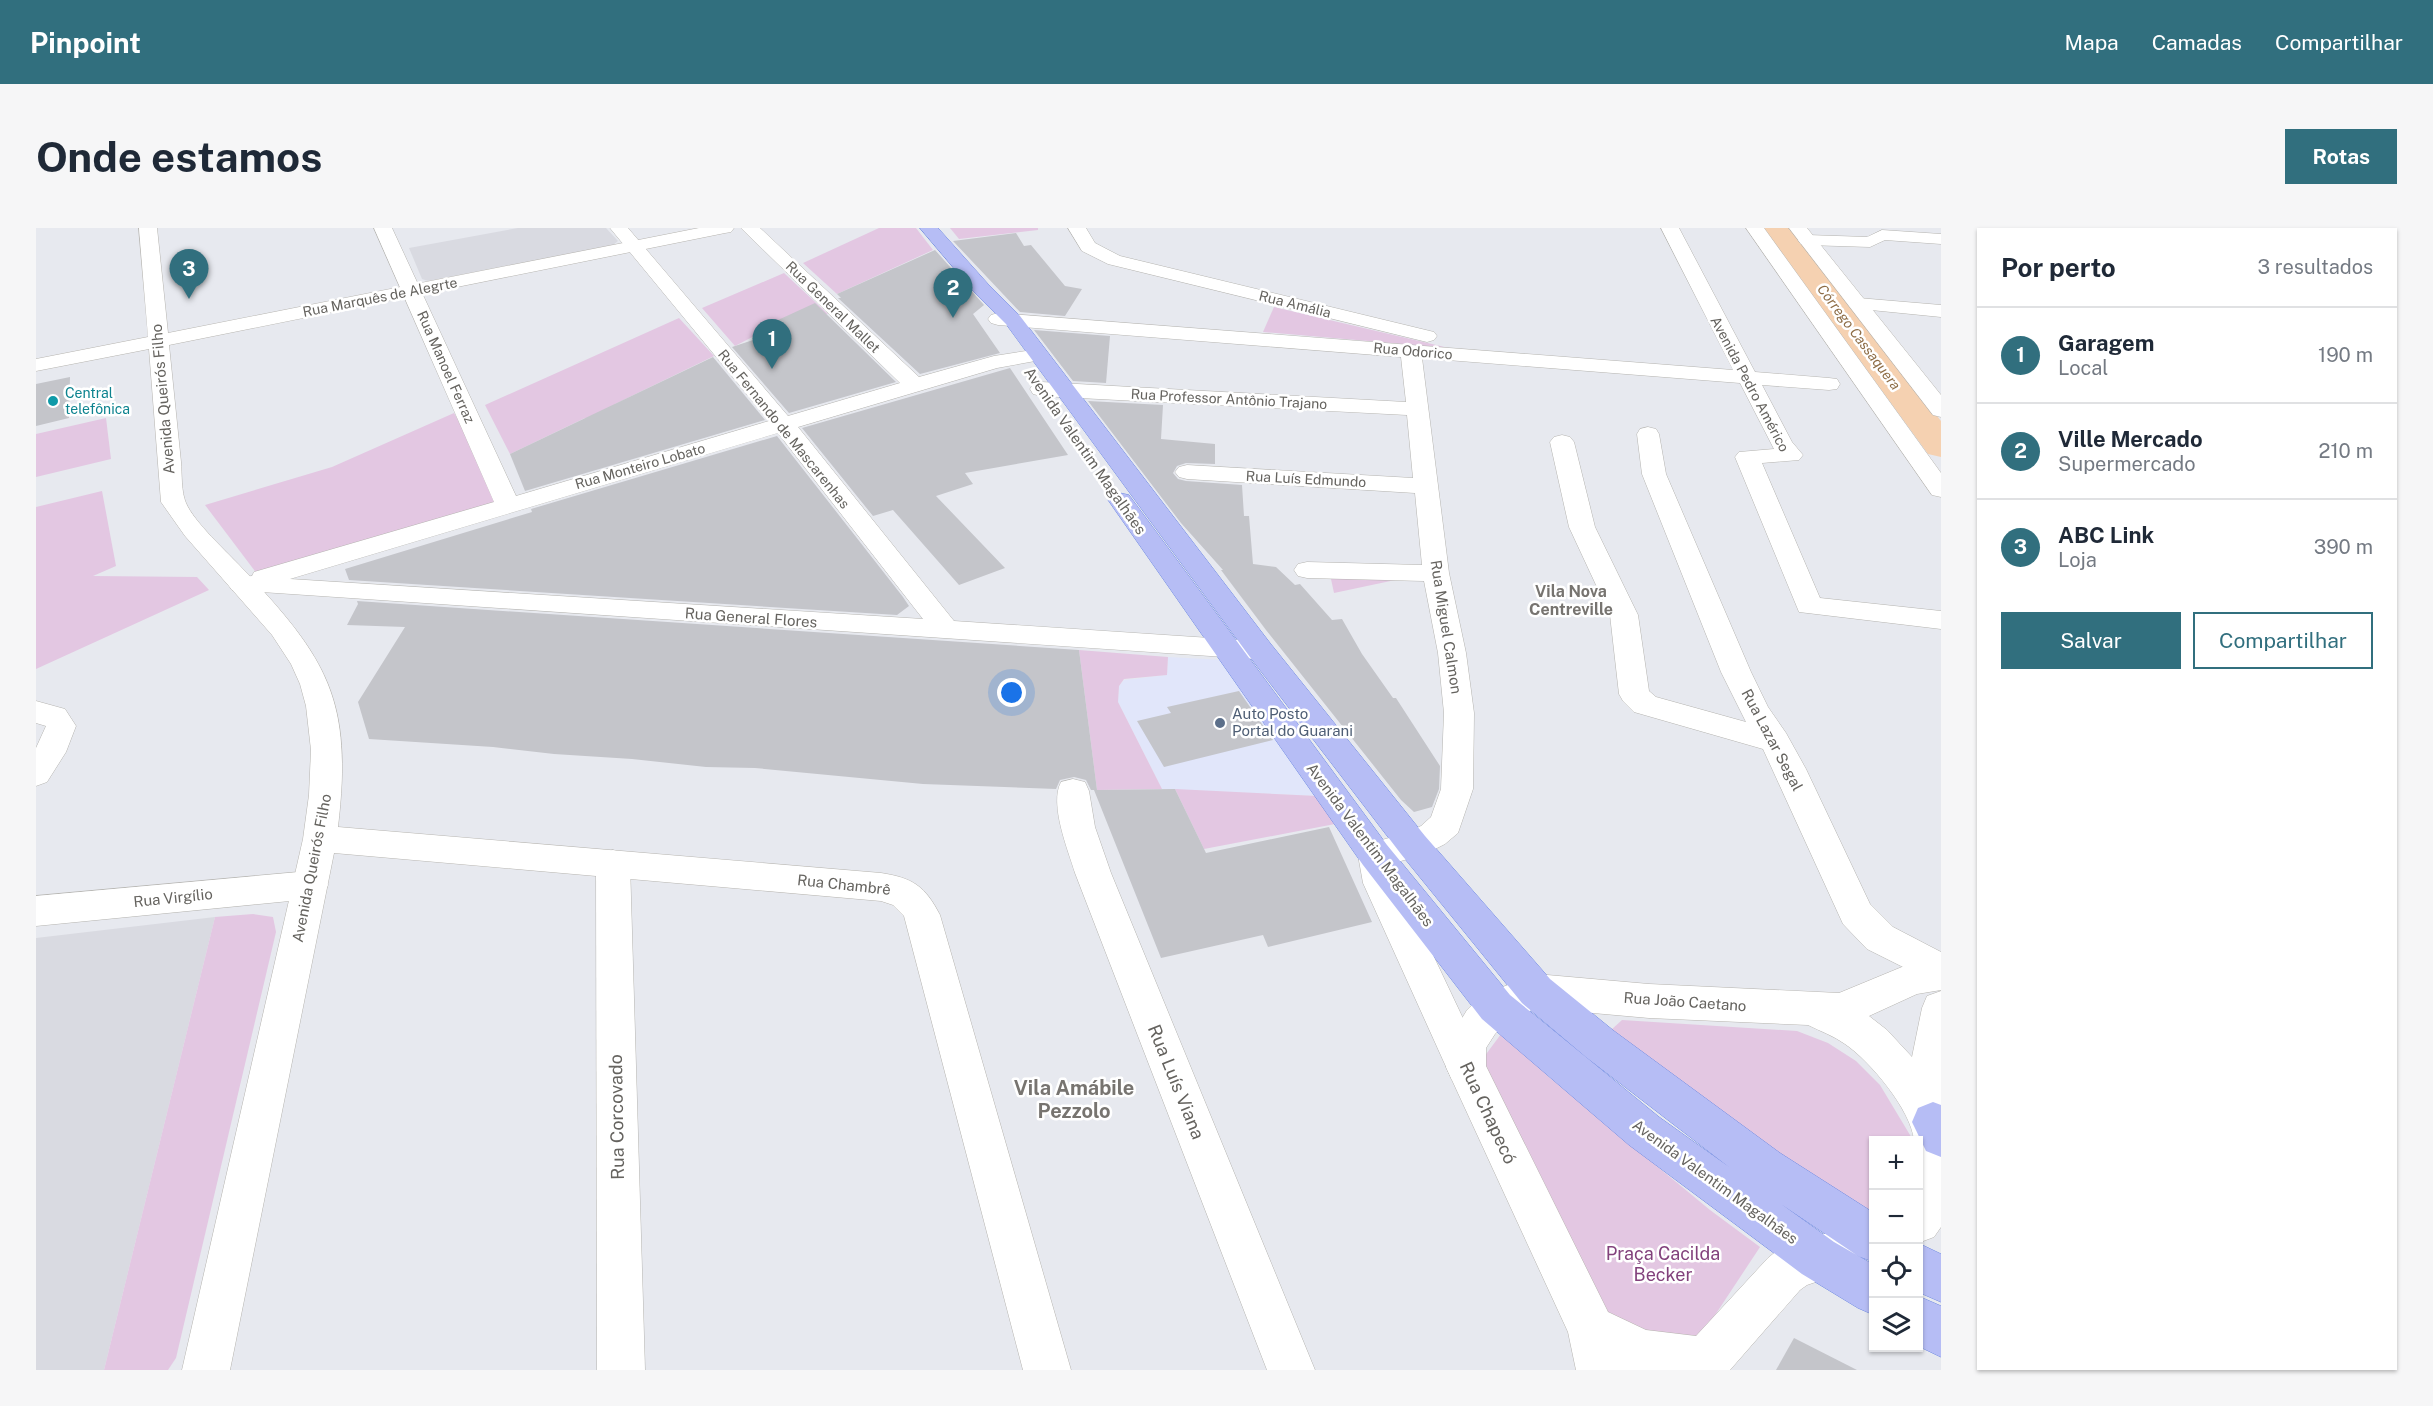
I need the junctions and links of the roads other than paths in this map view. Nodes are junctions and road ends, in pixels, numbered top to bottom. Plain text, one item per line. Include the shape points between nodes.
1 (148, 228) edge
2 (383, 228) edge
3 (619, 228) edge
4 (725, 228) edge
5 (750, 228) edge
6 (929, 228) edge
7 (1077, 228) edge
8 (1670, 228) edge
9 (1755, 228) edge
10 (1879, 232) edge
11 (1803, 234) edge
12 (1941, 240) edge
13 (634, 246) junction
14 (411, 291) junction
15 (1858, 304) junction
16 (1941, 311) edge
17 (1006, 319) junction
18 (158, 341) junction
19 (1411, 351) junction
20 (1029, 356) junction
21 (1527, 360) junction
22 (36, 365) edge
23 (1748, 378) junction
24 (1829, 384) dead end
25 (915, 385) junction
26 (1053, 390) junction
27 (1938, 402) edge
28 (1418, 409) junction
29 (783, 424) junction
30 (1648, 434) dead end
31 (1562, 442) dead end
32 (1187, 472) dead end
33 (1425, 486) junction
34 (1941, 490) edge
35 (508, 506) junction
36 (1306, 570) dead end
37 (1436, 573) junction
38 (242, 584) junction
39 (1941, 620) edge
40 (947, 631) junction
41 (1227, 649) junction
42 (1260, 650) junction
43 (36, 712) edge
44 (1774, 741) junction
45 (36, 774) edge
46 (1073, 791) dead end
47 (320, 839) junction
48 (1413, 846) junction
49 (1375, 855) junction
50 (613, 864) junction
51 (310, 885) junction
52 (36, 911) edge
53 (1941, 972) edge
54 (1536, 991) junction
55 (1496, 1007) junction
56 (1941, 1008) edge
57 (1812, 1010) junction
58 (1466, 1067) junction
59 (1937, 1130) edge
60 (1923, 1215) edge
61 (1869, 1237) edge
62 (1869, 1246) edge
63 (1818, 1258) junction
64 (1923, 1269) edge
65 (1941, 1279) edge
66 (1869, 1289) edge
67 (1923, 1322) edge
68 (1941, 1333) edge
69 (1595, 1350) edge
70 (1703, 1366) edge
71 (206, 1370) edge
72 (621, 1370) edge
73 (1047, 1370) edge
74 (1291, 1370) edge

1 - 18 street, Avenida Queirós Filho
2 - 14 street, Rua Manoel Ferraz
3 - 13 street, Rua Fernando de Mascarenhas
4 - 13 street, Rua Marquês de Alegrte
5 - 25 street, Rua General Mallet
6 - 17 main road, Avenida Valentim Magalhães
7 - 21 street, Rua Amália via 1088,247 1114,260
8 - 23 street, Avenida Pedro Américo
9 - 34 street
10 - 11 street via 1870,242
10 - 12 street
11 - 15 street
13 - 14 street, Rua Marquês de Alegrte
13 - 29 street, Rua Fernando de Mascarenhas
14 - 18 street, Rua Marquês de Alegrte
14 - 35 street, Rua Manoel Ferraz
15 - 16 street
15 - 27 street
17 - 19 street, Rua Odorico
17 - 20 main road, Avenida Valentim Magalhães
18 - 22 street, Rua Marquês de Alegrte
18 - 38 street, Avenida Queirós Filho via 173,502
19 - 21 street, Rua Odorico
19 - 28 street, Rua Miguel Calmon
20 - 25 street, Rua Monteiro Lobato
20 - 26 main road, Avenida Valentim Magalhães
21 - 23 street, Rua Odorico
23 - 24 street, Rua Odorico
23 - 39 street, Avenida Pedro Américo via 1791,455 1747,457 1809,606
25 - 29 street, Rua Monteiro Lobato
26 - 28 street, Rua Professor Antônio Trajano
26 - 41 main road, Avenida Valentim Magalhães
26 - 42 main road, Avenida Valentim Magalhães
28 - 33 street, Rua Miguel Calmon
29 - 35 street, Rua Monteiro Lobato
29 - 40 street, Rua Fernando de Mascarenhas
30 - 44 street, Rua Lazar Segal via 1654,474 1693,570 1754,711
31 - 44 street via 1582,527 1624,615 1638,701
32 - 33 street, Rua Luís Edmundo
33 - 37 street, Rua Miguel Calmon
35 - 38 street, Rua Monteiro Lobato
36 - 37 street
37 - 48 street, Rua Miguel Calmon via 1459,713 1457,789 1446,824
38 - 40 street, Rua General Flores
38 - 47 street, Avenida Queirós Filho via 284,631 306,665 321,707 327,790
40 - 41 street, Rua General Flores
41 - 42 street, Rua General Flores
41 - 49 main road, Avenida Valentim Magalhães
42 - 48 main road, Avenida Valentim Magalhães
43 - 45 street via 51,713 61,726
44 - 53 street, Rua Lazar Segal via 1856,914 1880,938
46 - 74 street, Rua Luís Viana via 1078,827 1093,873
47 - 50 street, Rua Chambrê
47 - 51 street, Avenida Queirós Filho
48 - 49 street, Rua Miguel Calmon
48 - 54 main road, Avenida Valentim Magalhães
49 - 55 main road, Avenida Valentim Magalhães
49 - 58 street, Rua Chapecó via 1381,883
50 - 72 street, Rua Corcovado
50 - 73 street, Rua Chambrê via 881,887 908,895 917,904
51 - 52 street, Rua Virgílio
51 - 71 street, Avenida Queirós Filho
53 - 57 street, Rua João Caetano via 1910,979 1859,1005
54 - 55 street, Rua João Caetano
54 - 57 street, Rua João Caetano
54 - 61 main road, Avenida Valentim Magalhães via 1765,1168
55 - 58 street, Rua João Caetano via 1472,1033 1466,1045
55 - 63 main road, Avenida Valentim Magalhães via 1644,1131
56 - 59 street via 1931,1063
57 - 59 street via 1845,1023 1882,1052 1902,1074
58 - 69 street, Rua Chapecó
59 - 60 street via 1939,1180 1933,1202
62 - 63 street
63 - 66 main road, Avenida Valentim Magalhães
63 - 70 street via 1795,1265 1784,1274
64 - 65 main road
67 - 68 main road
69 - 70 street

